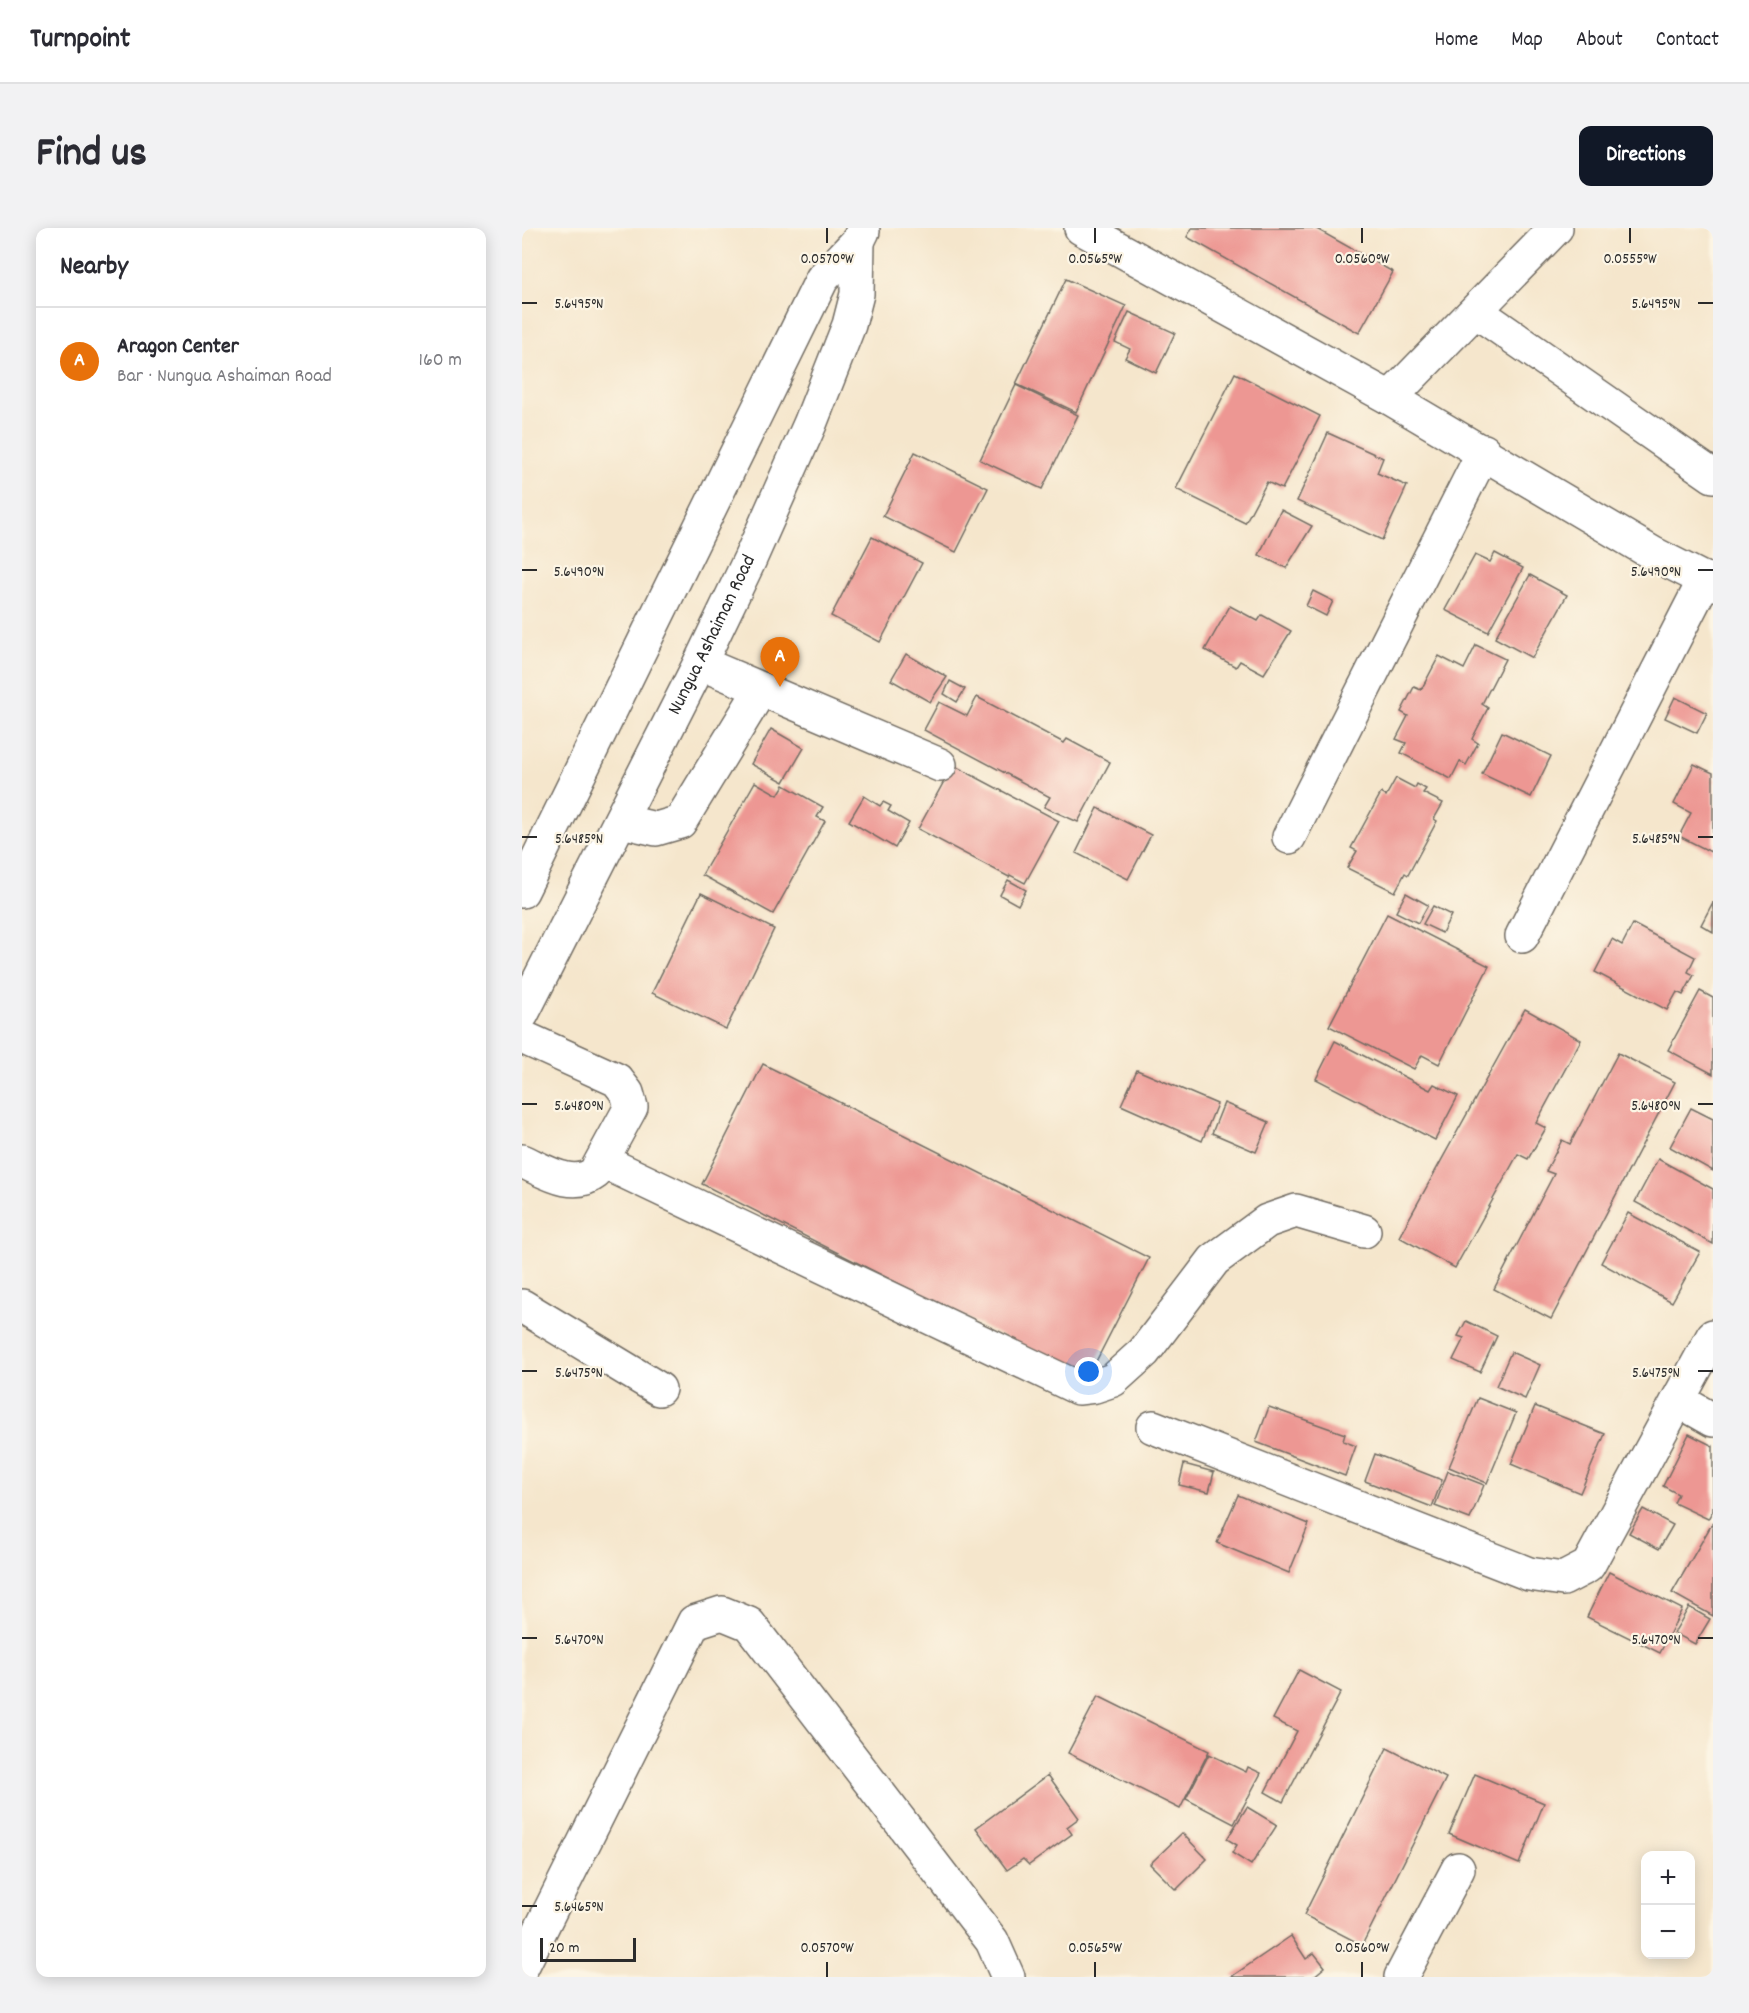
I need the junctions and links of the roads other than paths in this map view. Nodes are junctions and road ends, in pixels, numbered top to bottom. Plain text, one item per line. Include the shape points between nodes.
1 (1081, 228) edge
2 (1556, 228) edge
3 (861, 234) edge
4 (809, 303) junction
5 (1477, 312) junction
6 (849, 325) junction
7 (1390, 398) junction
8 (1484, 451) junction
9 (1713, 476) edge
10 (1709, 582) edge
11 (700, 663) junction
12 (760, 689) junction
13 (940, 765) dead end
14 (621, 821) junction
15 (1289, 837) dead end
16 (522, 891) edge
17 (1522, 936) dead end
18 (522, 1014) edge
19 (522, 1036) edge
20 (522, 1161) edge
21 (602, 1161) junction
22 (1364, 1232) dead end
23 (522, 1306) edge
24 (1713, 1336) edge
25 (659, 1389) dead end
26 (1678, 1400) junction
27 (1713, 1420) edge
28 (1153, 1427) dead end
29 (1458, 1869) dead end
30 (522, 1969) edge
31 (533, 1977) edge
32 (1008, 1977) edge
33 (1401, 1977) edge

1 - 7 street
2 - 5 street
3 - 4 street, Nungua Ashaiman Road via 822,279
3 - 6 street, Nungua Ashaiman Road via 857,294
4 - 6 street
4 - 16 street, Nungua Ashaiman Road
5 - 7 street
5 - 9 street
6 - 11 street, Nungua Ashaiman Road via 774,505
7 - 8 street
8 - 10 street via 1652,553
8 - 15 street
10 - 17 street
11 - 12 street
11 - 14 street, Nungua Ashaiman Road
12 - 13 street
12 - 14 street via 680,822 656,829
14 - 18 street, Nungua Ashaiman Road
19 - 21 street via 617,1080 627,1093 630,1107
20 - 21 street via 572,1181 586,1180
21 - 22 street via 1078,1388 1113,1380 1144,1352 1214,1260 1267,1221 1296,1211
23 - 25 street
24 - 26 street
26 - 27 street
26 - 28 street via 1588,1566 1563,1579 1529,1574
29 - 33 street
30 - 31 street
30 - 32 street via 694,1622 722,1613 749,1624 985,1931

